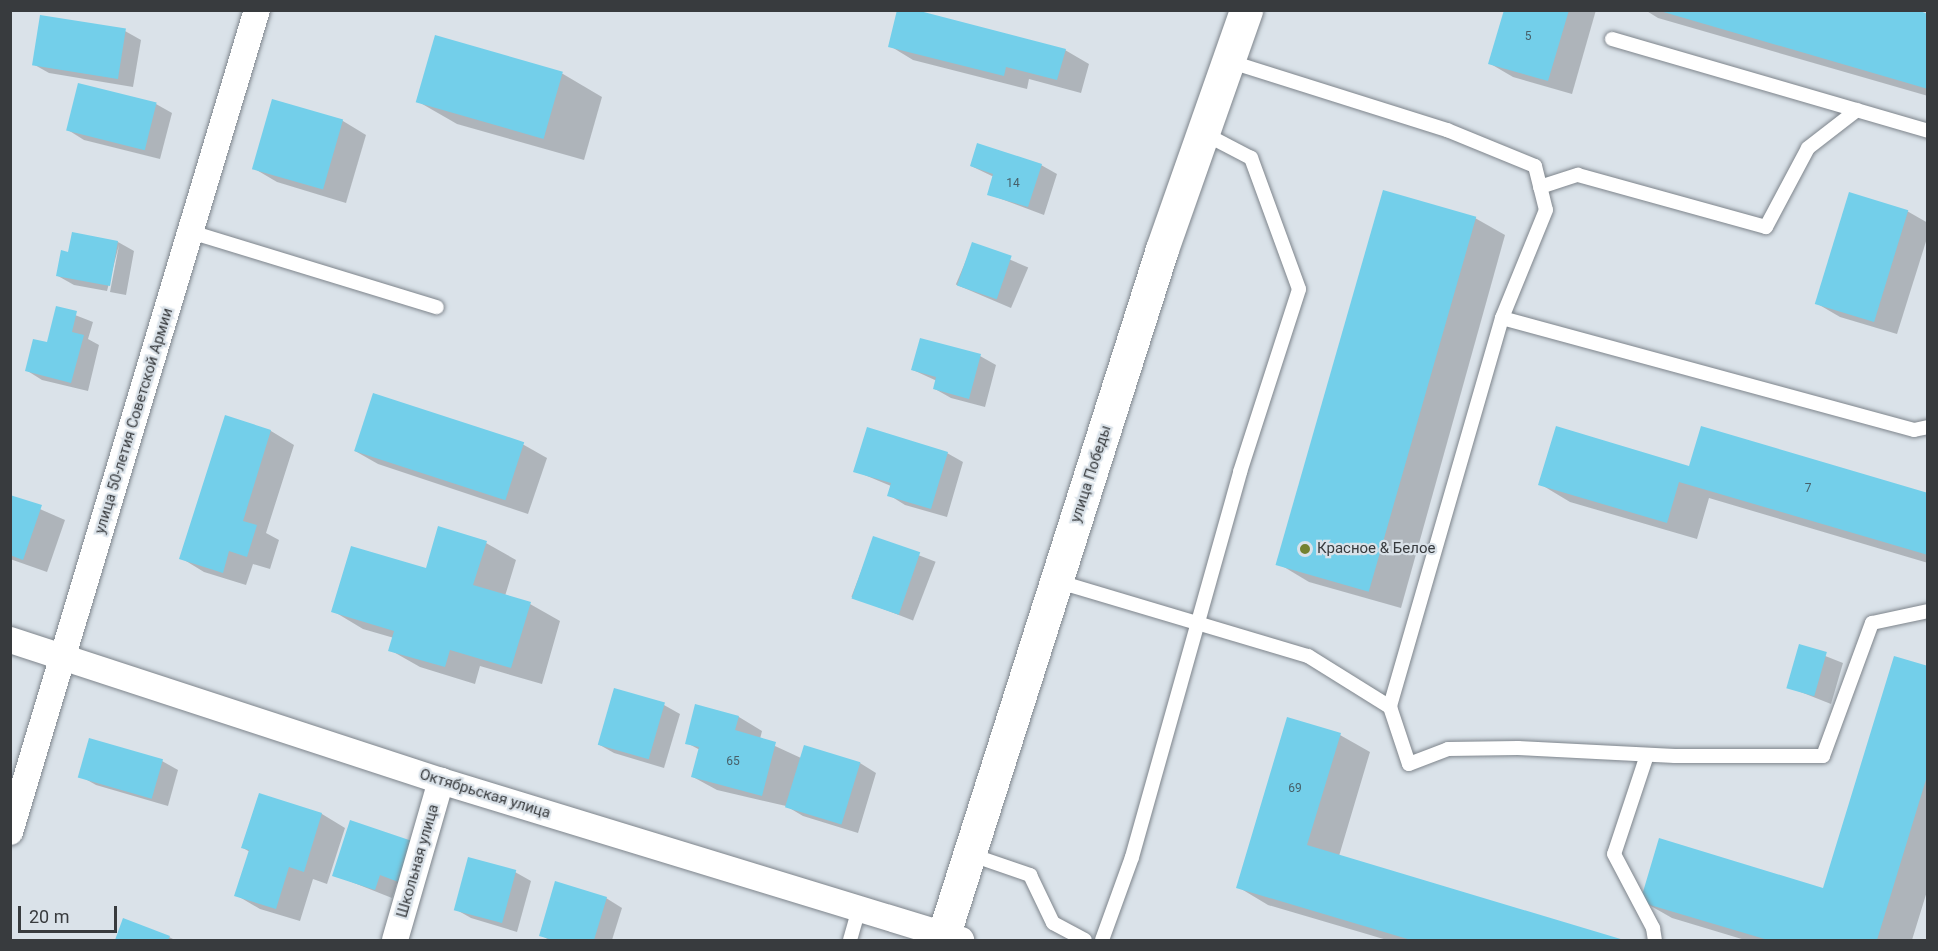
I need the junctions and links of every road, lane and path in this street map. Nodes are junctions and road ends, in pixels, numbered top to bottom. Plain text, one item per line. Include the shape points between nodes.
1 (257, 10) edge
2 (1246, 10) edge
3 (1611, 39) dead end
4 (1228, 61) junction
5 (1857, 110) junction
6 (1928, 131) edge
7 (1203, 133) junction
8 (1540, 187) junction
9 (191, 232) junction
10 (436, 308) dead end
11 (1502, 318) junction
12 (1928, 427) edge
13 (1056, 581) junction
14 (1928, 611) edge
15 (1197, 625) junction
16 (10, 640) edge
17 (63, 657) junction
18 (1390, 707) junction
19 (1647, 755) junction
20 (441, 781) junction
21 (10, 832) edge
22 (969, 854) junction
23 (859, 909) junction
24 (949, 939) edge
25 (394, 940) edge
26 (850, 940) edge
27 (1086, 940) edge
28 (1102, 940) edge
29 (1655, 940) edge

1 - 9 street, улица 50-летия Советской Армии
2 - 4 street, улица Победы
3 - 5 lane
4 - 7 street, улица Победы
4 - 8 lane via 1448,130 1535,166
5 - 6 lane
5 - 8 lane via 1809,148 1766,227 1578,175
7 - 13 street, улица Победы
7 - 15 lane via 1251,158 1299,289 1240,472
8 - 11 lane via 1546,210
9 - 10 lane
9 - 17 street, улица 50-летия Советской Армии
11 - 12 lane via 1914,430
11 - 18 lane
13 - 15 lane
13 - 22 street, улица Победы
14 - 19 lane via 1872,623 1823,756
15 - 18 lane via 1308,656
15 - 28 lane via 1132,856
16 - 17 street, Октябрьская улица
17 - 20 street, Октябрьская улица
17 - 21 street, улица 50-летия Советской Армии
18 - 19 lane via 1409,764 1448,749 1518,748
19 - 29 lane via 1614,854 1653,928
20 - 23 street, Октябрьская улица
20 - 25 street, Школьная улица
22 - 24 street, улица Победы
22 - 27 lane via 1030,875 1053,923
23 - 24 street, Октябрьская улица
23 - 26 lane

